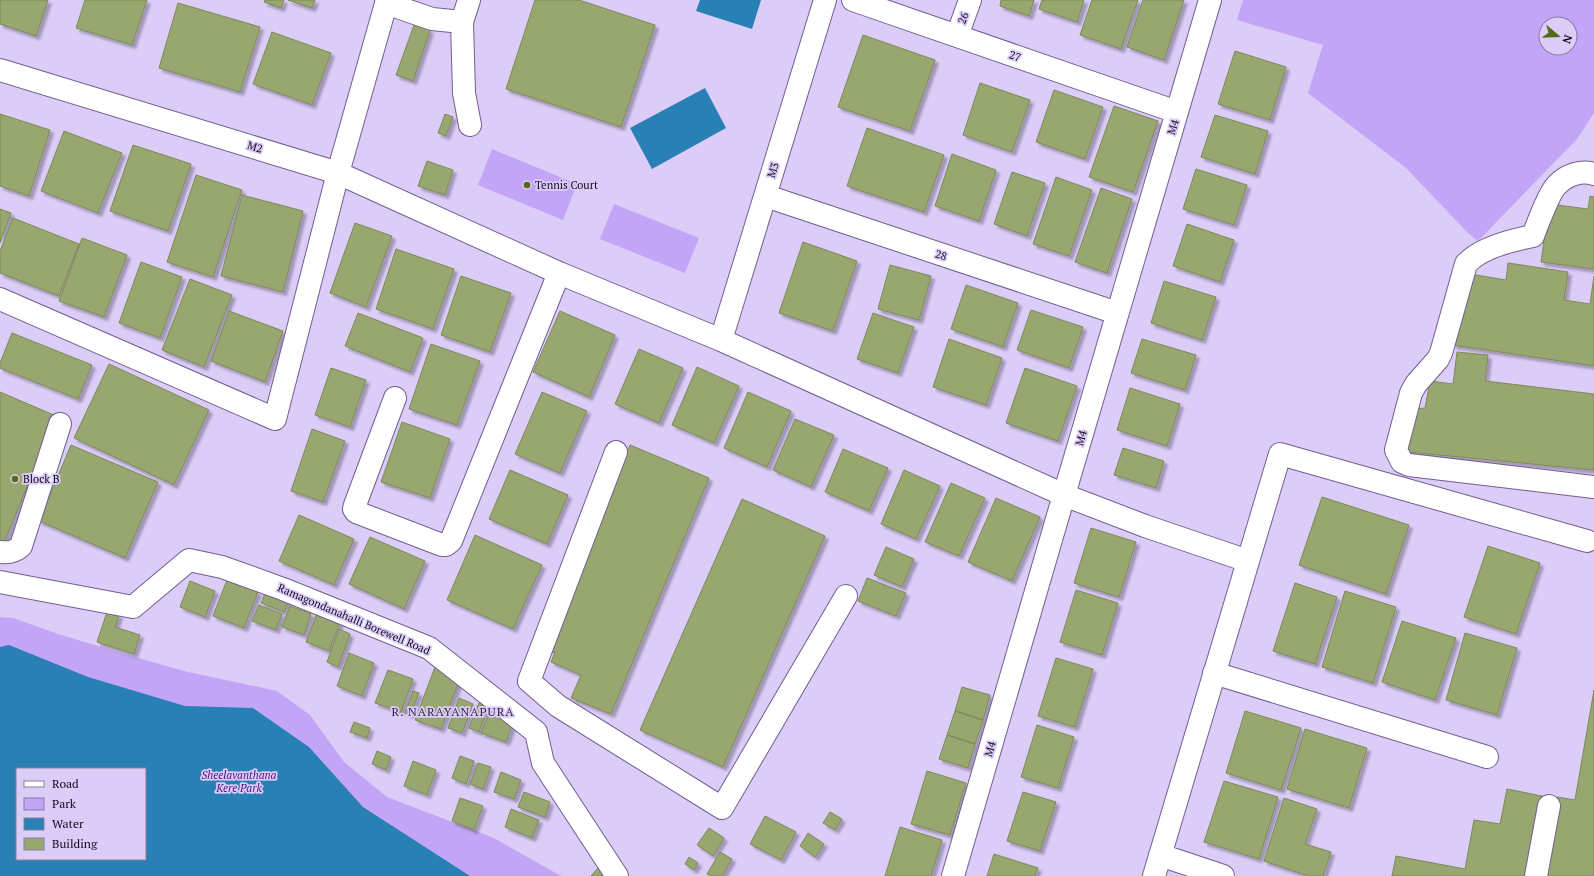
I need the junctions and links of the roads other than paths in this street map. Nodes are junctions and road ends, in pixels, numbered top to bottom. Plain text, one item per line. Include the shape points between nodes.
1 (469, 0) edge
2 (825, 0) edge
3 (853, 0) edge
4 (970, 0) edge
5 (1210, 0) edge
6 (387, 1) edge
7 (462, 22) junction
8 (956, 36) junction
9 (0, 70) edge
10 (1177, 112) junction
11 (470, 125) dead end
12 (338, 172) junction
13 (1594, 174) edge
14 (766, 196) junction
15 (559, 273) junction
16 (0, 299) edge
17 (1118, 313) junction
18 (721, 340) junction
19 (395, 398) dead end
20 (60, 424) dead end
21 (616, 452) dead end
22 (1594, 487) edge
23 (1064, 495) junction
24 (1587, 541) dead end
25 (0, 552) edge
26 (1248, 561) junction
27 (0, 582) edge
28 (846, 596) dead end
29 (1214, 673) junction
30 (558, 706) junction
31 (536, 732) junction
32 (1487, 757) dead end
33 (1549, 806) dead end
34 (1160, 855) junction
35 (617, 876) edge
36 (953, 876) edge
37 (1154, 876) edge
38 (1223, 876) edge
39 (1536, 876) edge

1 - 7 street
2 - 14 street, M3
3 - 8 street, 27
4 - 8 street, 26
5 - 10 street, M4
6 - 7 street via 432,19
6 - 12 street
7 - 11 street via 464,93
8 - 10 street, 27
9 - 12 street, M2
10 - 17 street, M4
12 - 15 street, M2
12 - 16 street via 275,419
13 - 22 street via 1582,172 1556,185 1532,236 1478,253 1466,264 1441,353 1411,393 1396,450 1402,462 1409,465
14 - 17 street, 28
14 - 18 street, M3
15 - 18 street, M2
15 - 19 street via 451,541 446,545 356,512 354,509
17 - 23 street, M4
18 - 23 street, M2
20 - 25 street via 22,546 16,551
21 - 30 street via 529,681
23 - 26 street, M2
23 - 36 street, M4
24 - 26 street via 1280,454
26 - 29 street
27 - 31 street, Ramagondanahalli Borewell Road via 133,607 189,560 222,566 429,648
28 - 30 street via 722,808
29 - 32 street
29 - 34 street
30 - 31 street
31 - 35 street via 543,763
33 - 39 street
34 - 37 street
34 - 38 street

